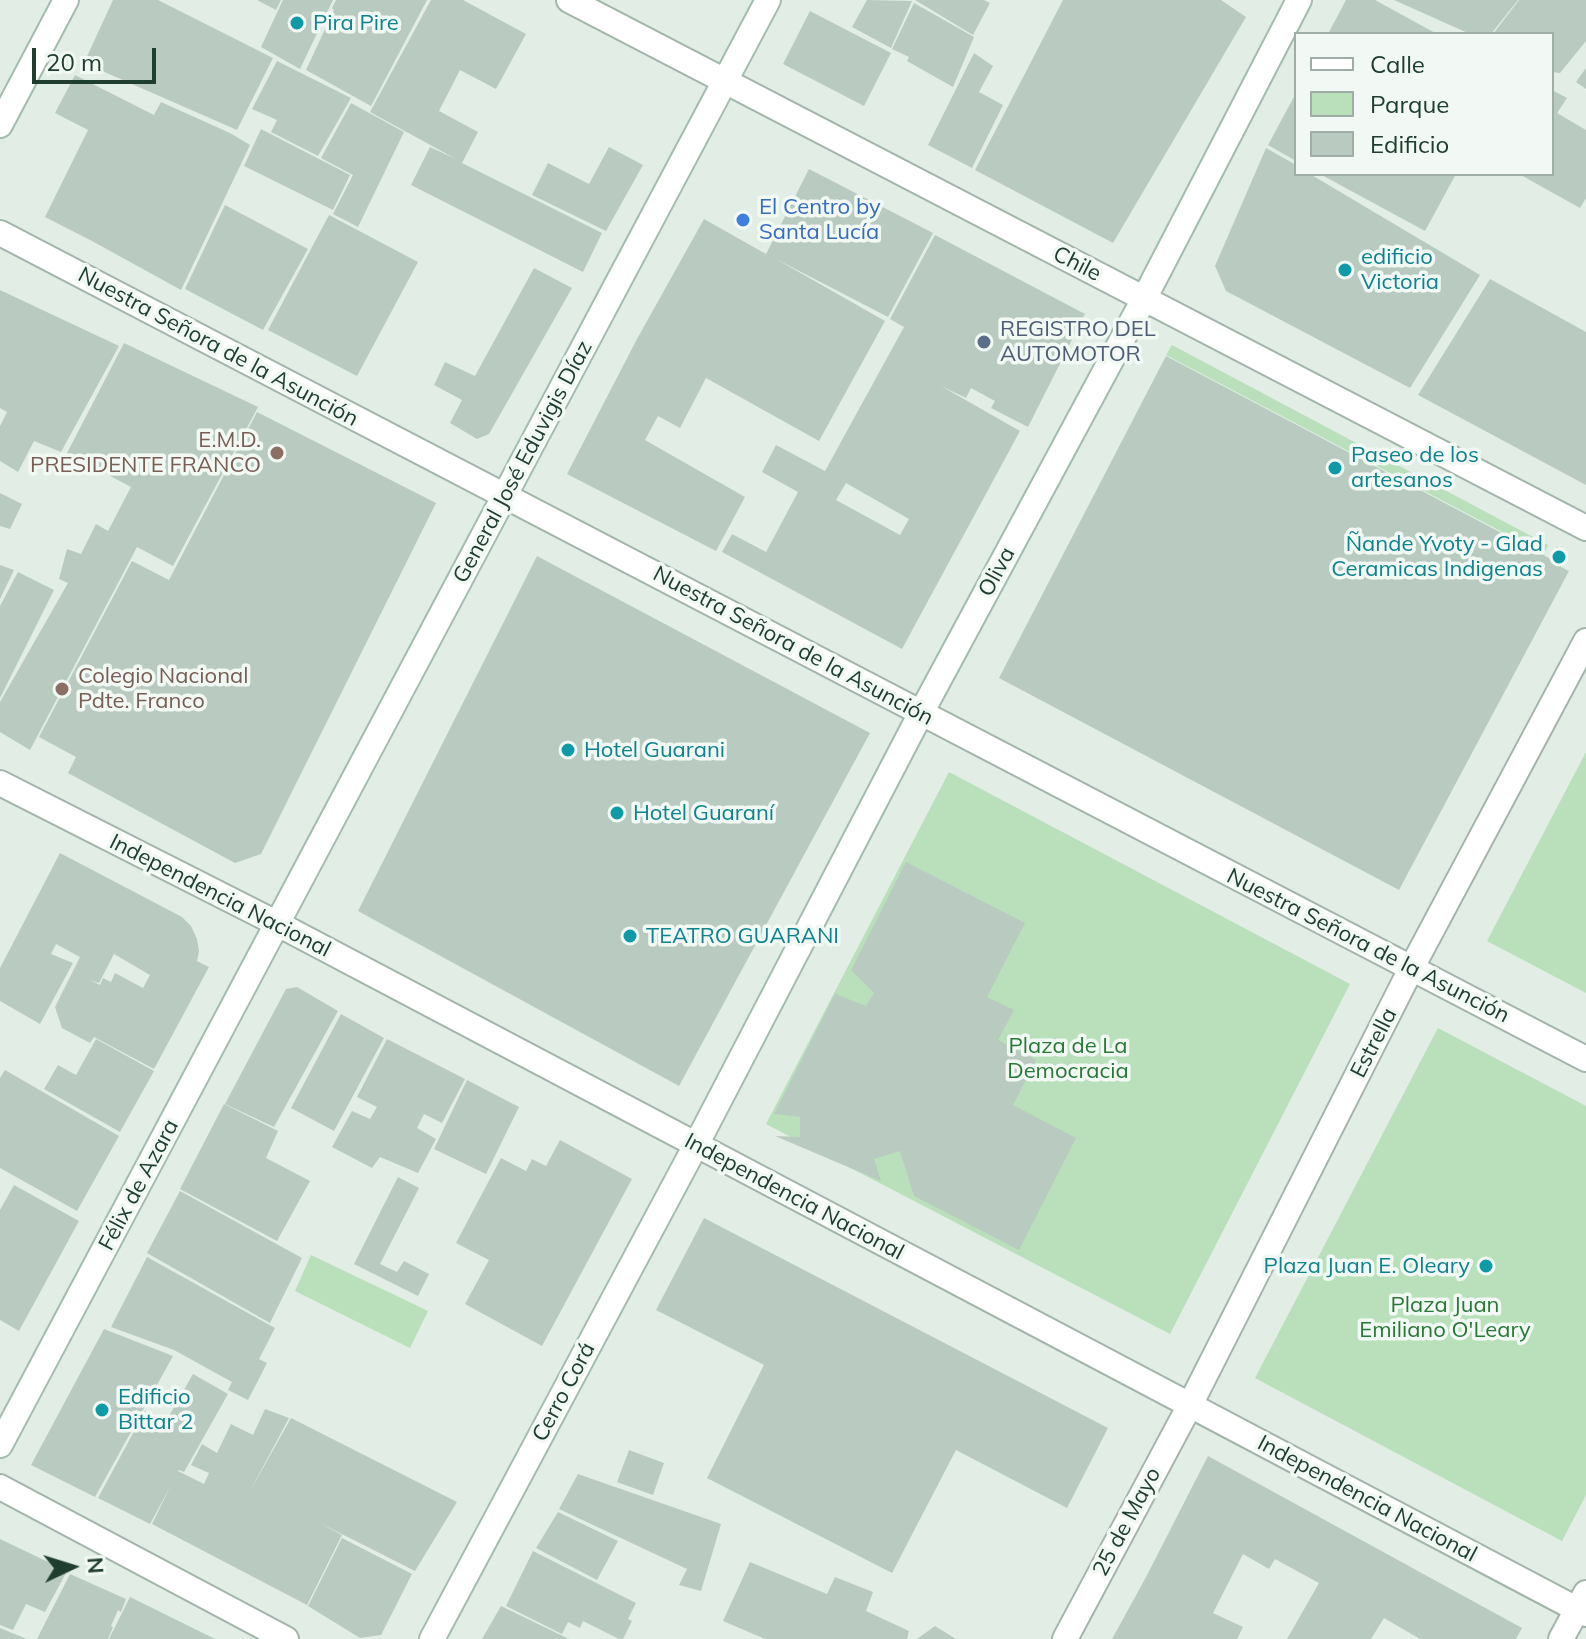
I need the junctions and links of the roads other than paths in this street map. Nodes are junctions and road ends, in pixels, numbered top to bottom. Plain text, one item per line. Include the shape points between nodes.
1 (66, 0) edge
2 (569, 0) edge
3 (768, 0) edge
4 (1299, 0) edge
5 (725, 81) junction
6 (0, 125) edge
7 (0, 233) edge
8 (1144, 299) junction
9 (505, 496) junction
10 (1586, 528) edge
11 (1586, 641) edge
12 (921, 713) junction
13 (0, 783) edge
14 (278, 924) junction
15 (1411, 969) junction
16 (1586, 1059) edge
17 (696, 1145) junction
18 (1190, 1405) junction
19 (0, 1445) edge
20 (0, 1487) edge
21 (1583, 1605) edge
22 (286, 1639) edge
23 (432, 1639) edge
24 (1065, 1639) edge
25 (1561, 1639) edge

1 - 6 street
2 - 5 street, Chile
3 - 5 street, General José Eduvigis Díaz
4 - 8 street, Oliva
5 - 8 street, Chile
5 - 9 street, General José Eduvigis Díaz
7 - 9 street, Nuestra Señora de la Asunción
8 - 10 street, Chile
8 - 12 street, Oliva
9 - 12 street, Nuestra Señora de la Asunción
9 - 14 street, General José Eduvigis Díaz
11 - 15 street, Estrella
12 - 15 street, Nuestra Señora de la Asunción
12 - 17 street, Oliva
13 - 14 street, Independencia Nacional
14 - 17 street, Independencia Nacional
14 - 19 street, Félix de Azara
15 - 16 street, Nuestra Señora de la Asunción
15 - 18 street, Estrella
17 - 18 street, Independencia Nacional
17 - 23 street, Cerro Corá
18 - 21 street, Independencia Nacional
18 - 24 street, 25 de Mayo
20 - 22 street
21 - 25 street

